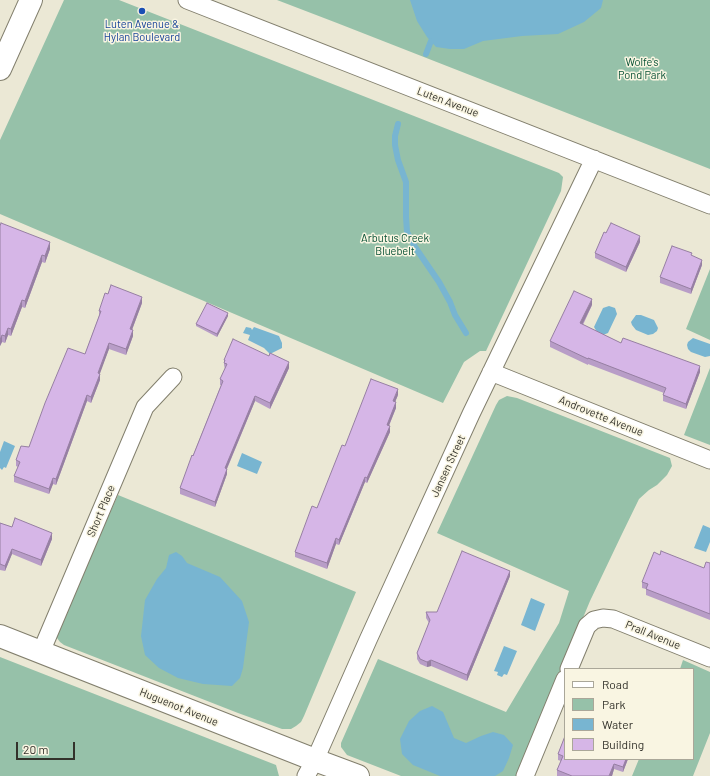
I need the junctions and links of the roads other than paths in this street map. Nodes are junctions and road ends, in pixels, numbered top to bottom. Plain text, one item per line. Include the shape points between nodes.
1 (31, 0) edge
2 (187, 0) edge
3 (0, 69) edge
4 (594, 159) junction
5 (710, 205) edge
6 (491, 372) junction
7 (173, 378) dead end
8 (710, 460) edge
9 (0, 636) edge
10 (41, 652) junction
11 (710, 658) edge
12 (569, 668) edge
13 (564, 681) edge
14 (310, 768) edge
15 (358, 776) edge
16 (525, 776) edge

1 - 3 street
2 - 4 street, Luten Avenue
4 - 5 street, Luten Avenue
4 - 6 street, Jansen Street
6 - 8 street, Androvette Avenue
6 - 14 street, Jansen Street
7 - 10 street, Short Place via 144,407
9 - 10 street, Huguenot Avenue
10 - 14 street, Huguenot Avenue
11 - 12 street, Prall Avenue via 603,618 594,620 587,626
13 - 16 street
14 - 15 street, Huguenot Avenue

